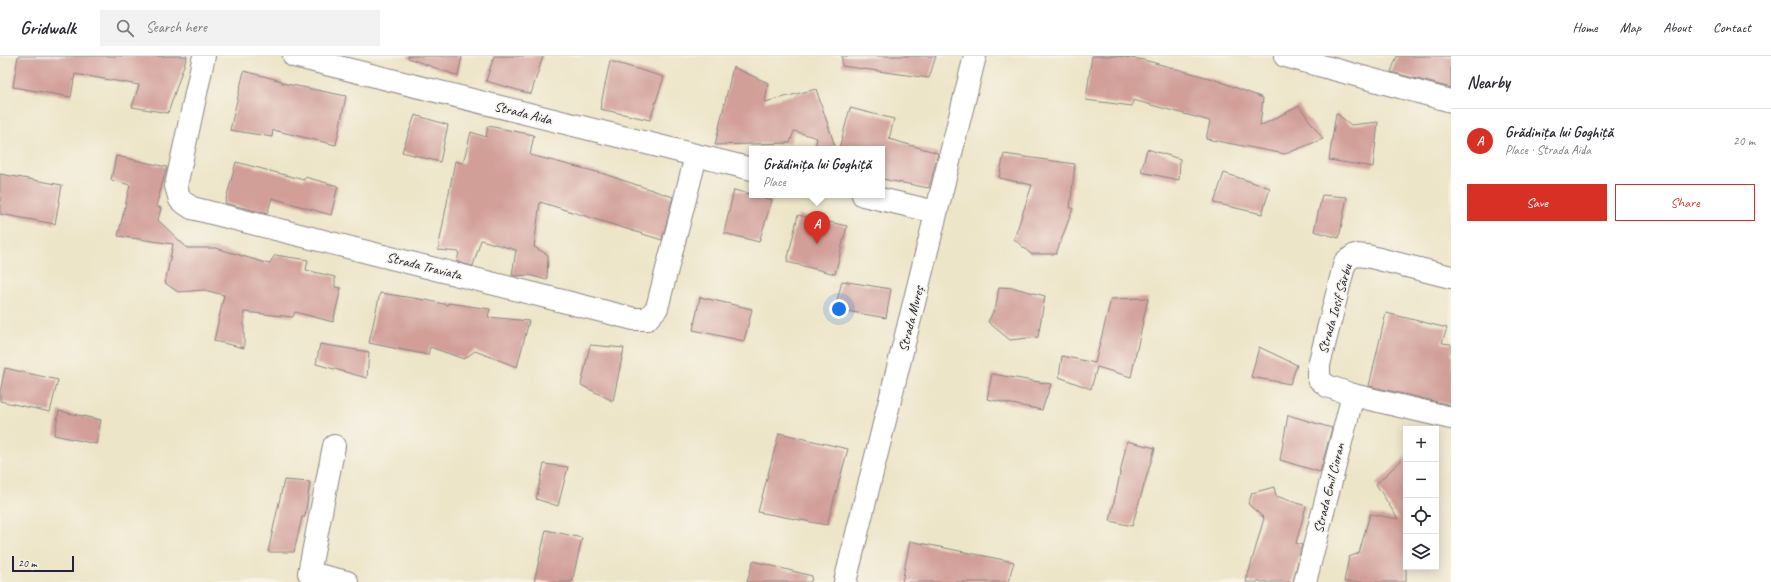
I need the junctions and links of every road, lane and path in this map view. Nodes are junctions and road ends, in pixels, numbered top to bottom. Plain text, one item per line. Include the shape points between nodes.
1 (204, 56) edge
2 (294, 56) edge
3 (975, 56) edge
4 (1285, 56) edge
5 (1451, 102) edge
6 (696, 156) junction
7 (749, 168) edge
8 (876, 198) edge
9 (936, 212) junction
10 (1451, 277) edge
11 (1353, 395) junction
12 (1451, 418) edge
13 (334, 446) dead end
14 (347, 582) edge
15 (845, 582) edge
16 (1306, 582) edge

1 - 6 street, Strada Traviata via 176,186 180,200 192,208 634,319 647,319 657,308
2 - 6 street, Strada Aida
3 - 9 street, Strada Mureș
4 - 5 street
6 - 7 street, Strada Aida
8 - 9 street
9 - 15 street, Strada Mureș
10 - 11 street, Strada Iosif Sârbu via 1367,256 1355,255 1345,262 1319,365 1319,379 1327,386
11 - 12 street
11 - 16 street, Strada Emil Cioran
13 - 14 street via 309,573

